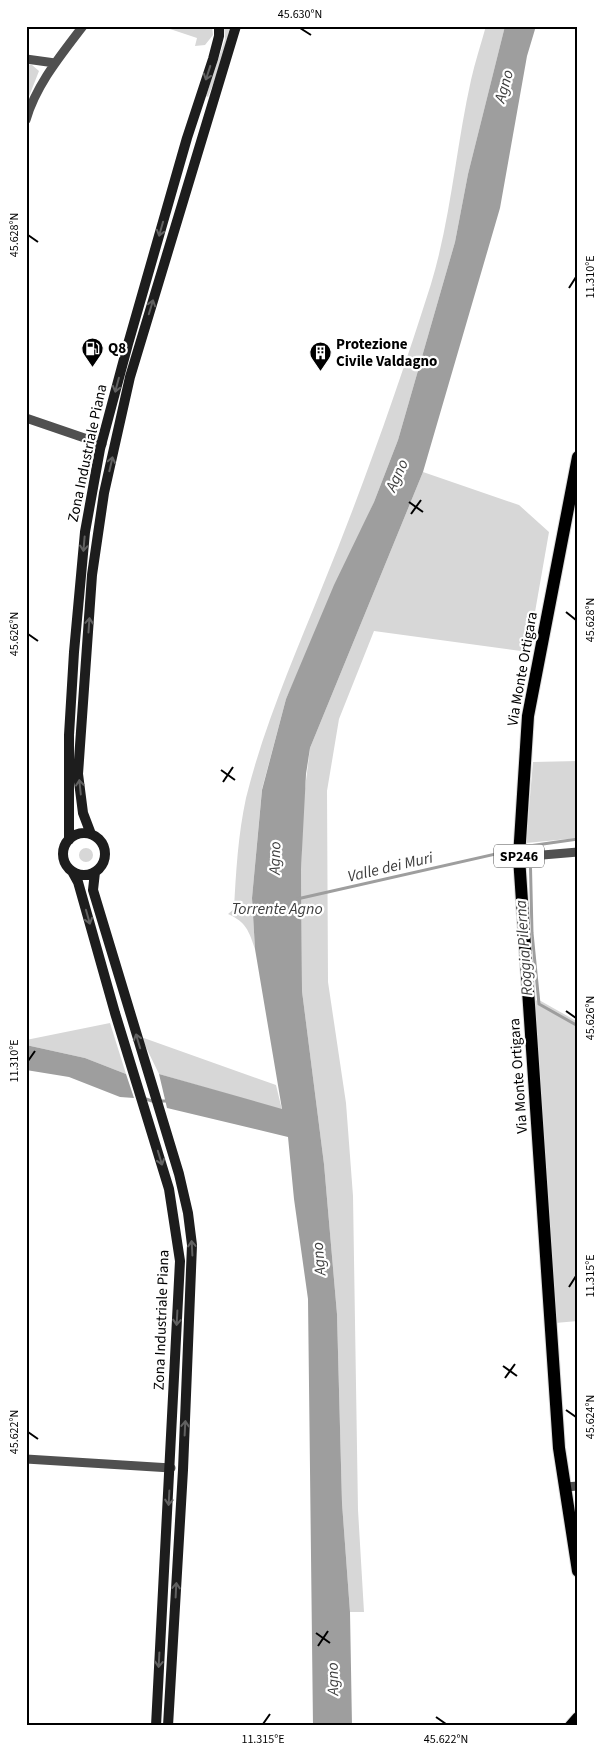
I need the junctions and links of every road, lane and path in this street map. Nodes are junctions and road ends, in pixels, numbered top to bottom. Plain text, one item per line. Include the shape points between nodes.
1 (83, 26) edge
2 (218, 26) edge
3 (236, 26) edge
4 (26, 59) edge
5 (55, 63) junction
6 (26, 120) edge
7 (26, 418) edge
8 (102, 444) junction
9 (578, 457) edge
10 (91, 834) junction
11 (69, 840) junction
12 (578, 852) edge
13 (519, 857) junction
14 (72, 871) junction
15 (95, 872) junction
16 (26, 1459) edge
17 (171, 1468) junction
18 (572, 1487) edge
19 (578, 1571) edge
20 (578, 1718) edge
21 (156, 1726) edge
22 (168, 1726) edge
23 (571, 1726) edge

1 - 5 street
2 -> 8 main road, Zona Industriale Piana via 213,59 187,138
10 -> 3 main road, Zona Industriale Piana via 82,813 78,774 92,575 104,493 130,377
4 - 5 street
5 - 6 street
7 - 8 street
8 -> 11 main road, Zona Industriale Piana via 85,532 75,642 69,735
9 - 13 main road, Via Monte Ortigara / SP246 via 528,716
10 - 11 main road via 79,834
10 - 15 main road via 100,840 105,851 103,864
11 - 14 main road via 63,852 64,860
12 - 13 street
13 - 18 main road, Via Monte Ortigara / SP246 via 559,1438
14 - 15 main road via 83,875
14 -> 17 main road, Zona Industriale Piana via 78,882 169,1190 180,1261
22 -> 15 main road, Zona Industriale Piana via 193,1277 188,1213 93,890
16 - 17 street
17 -> 21 main road, Zona Industriale Piana
18 - 19 main road, Via Monte Ortigara / SP246
20 - 23 main road

